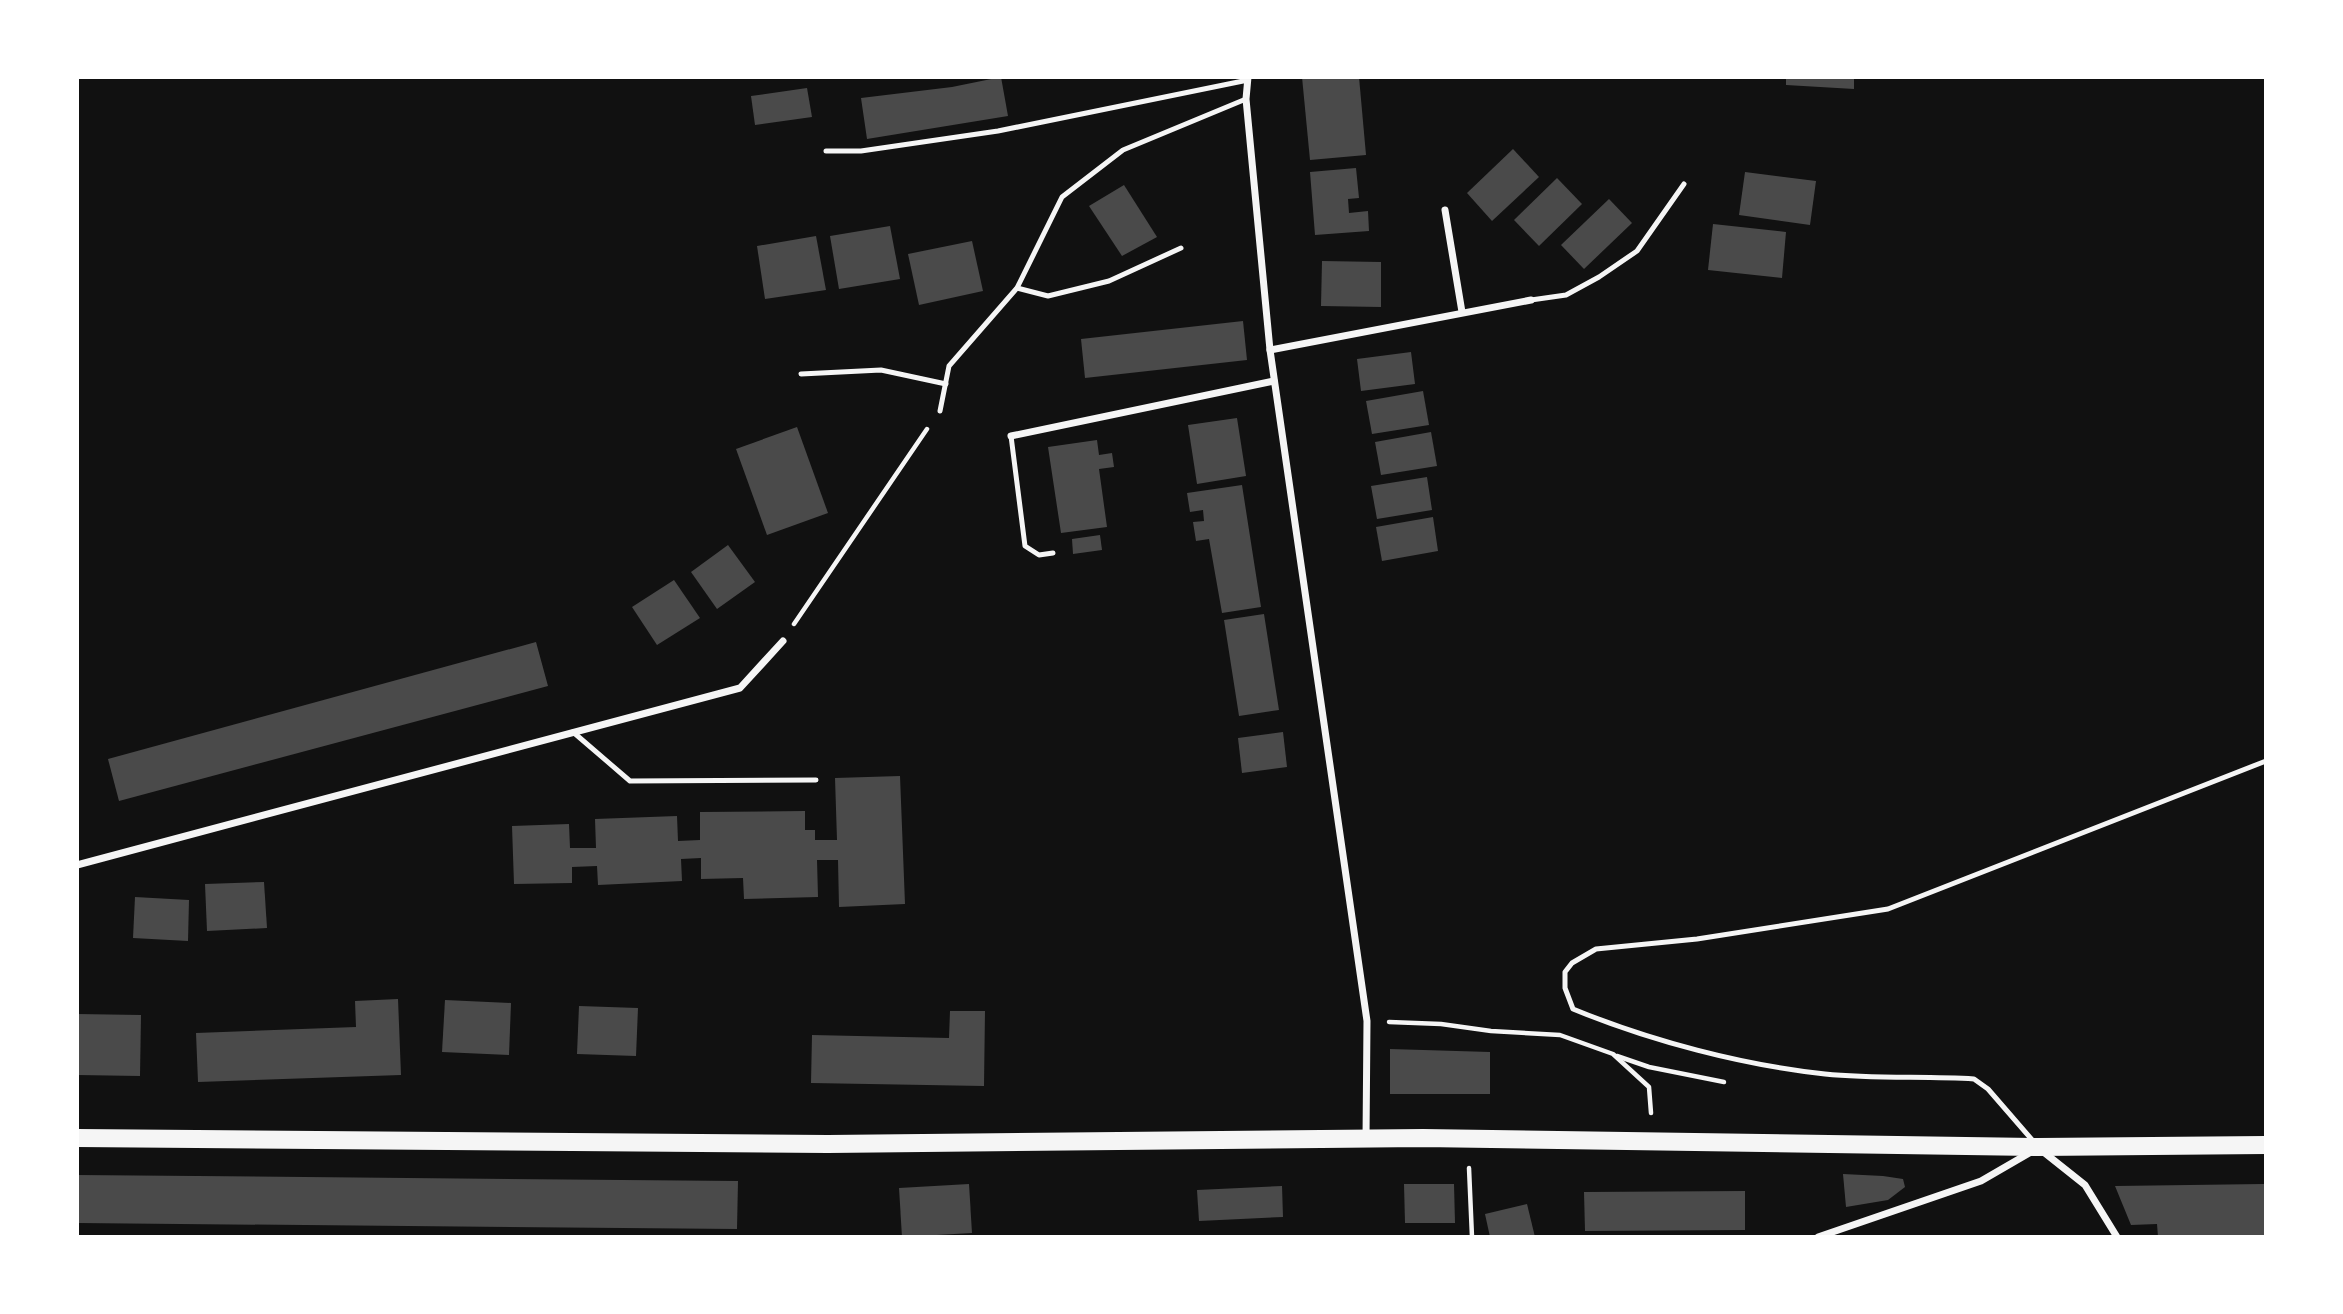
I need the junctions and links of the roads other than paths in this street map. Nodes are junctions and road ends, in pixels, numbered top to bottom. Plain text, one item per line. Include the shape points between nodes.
1 (1248, 78) edge
2 (1246, 99) junction
3 (826, 151) dead end
4 (1684, 184) dead end
5 (1445, 210) dead end
6 (1181, 248) dead end
7 (1017, 288) junction
8 (1531, 300) joint
9 (1462, 312) junction
10 (1270, 350) junction
11 (801, 374) dead end
12 (1274, 381) junction
13 (946, 383) junction
14 (940, 411) road end
15 (1011, 436) joint
16 (1054, 553) dead end
17 (783, 641) road end
18 (573, 732) junction
19 (2266, 761) edge
20 (816, 780) dead end
21 (77, 865) edge
22 (77, 1138) edge
23 (1366, 1139) junction
24 (2266, 1145) edge
25 (2038, 1147) junction
26 (1818, 1237) edge
27 (2117, 1237) edge

1 - 2 street
1 - 3 lane via 998,131 861,151
2 - 7 lane via 1123,150 1062,197
2 - 10 street
4 - 8 lane via 1637,251 1566,295
5 - 9 street
6 - 7 lane via 1109,281 1048,296
7 - 13 lane via 949,366
8 - 9 street
9 - 10 street
10 - 12 street
11 - 13 lane via 881,370
12 - 15 street
12 - 23 street via 1367,1021
13 - 14 lane
15 - 16 lane via 1025,547 1039,555
17 - 18 street via 740,688
18 - 20 lane via 630,781
18 - 21 street
19 - 25 lane via 1888,909 1596,950 1565,972 1564,988 1573,1009 1723,1056 1826,1074 1974,1079
22 - 23 main road via 828,1144
23 - 25 main road
24 - 25 main road
25 - 26 street via 1981,1181
25 - 27 street via 2085,1185

